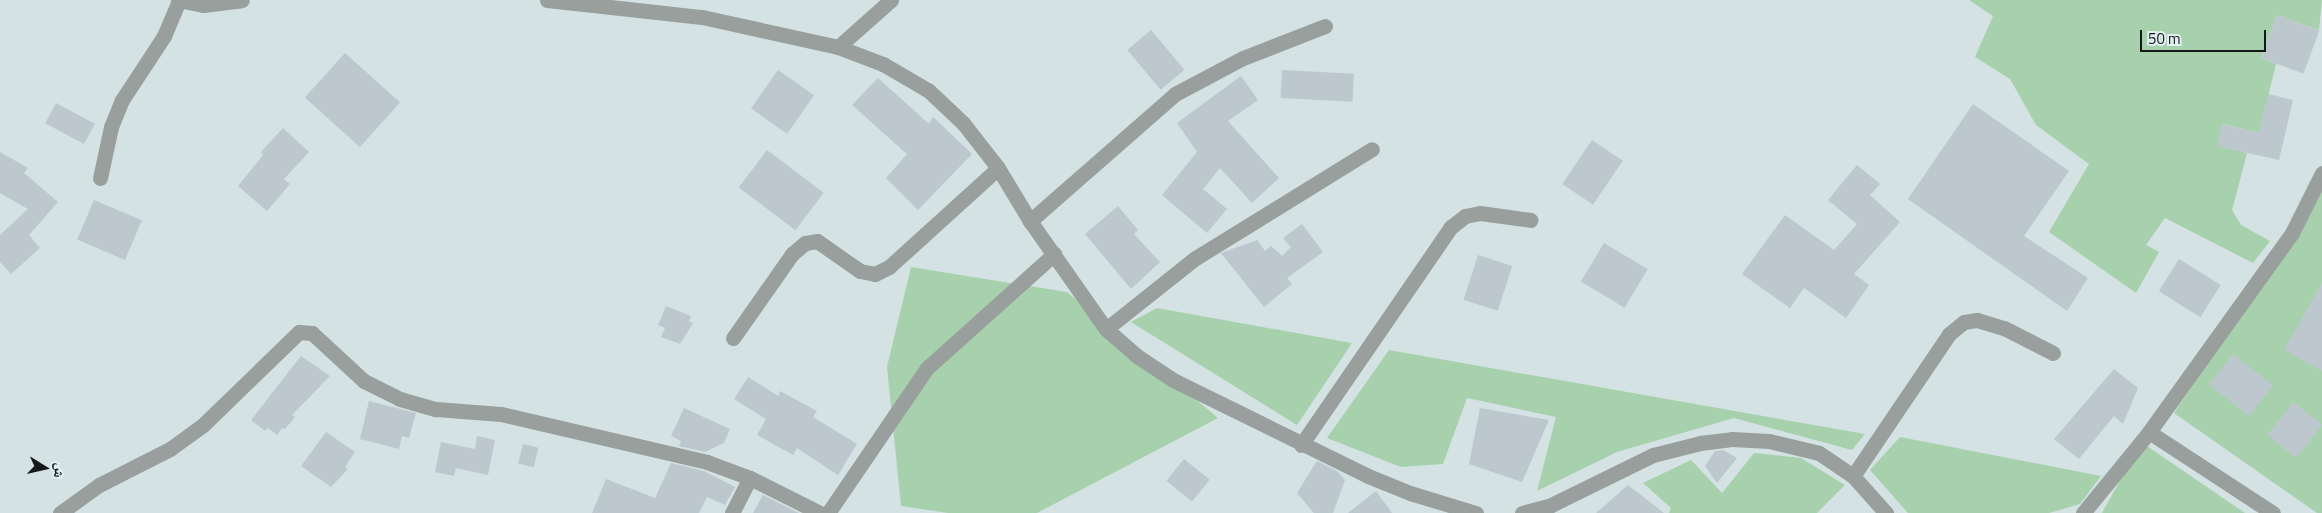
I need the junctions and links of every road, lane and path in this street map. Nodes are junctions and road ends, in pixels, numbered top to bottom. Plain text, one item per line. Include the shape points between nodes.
1 (179, 0) edge
2 (242, 0) edge
3 (548, 0) edge
4 (891, 0) edge
5 (1325, 26) dead end
6 (838, 47) junction
7 (1372, 149) dead end
8 (998, 168) junction
9 (2322, 173) edge
10 (100, 178) dead end
11 (1531, 220) dead end
12 (1030, 221) junction
13 (1054, 254) junction
14 (1106, 329) junction
15 (733, 338) dead end
16 (2053, 353) dead end
17 (2149, 432) junction
18 (1301, 445) junction
19 (1852, 476) junction
20 (750, 478) junction
21 (1454, 511) edge
22 (60, 513) edge
23 (732, 513) edge
24 (820, 513) edge
25 (828, 513) edge
26 (1476, 513) edge
27 (1522, 513) edge
28 (1886, 513) edge
29 (2084, 513) edge
30 (2273, 513) edge

1 - 2 street via 203,5
1 - 10 street via 164,36 122,100 111,127
3 - 6 street via 702,17
4 - 6 street
5 - 12 street via 1243,58 1175,94
6 - 8 street via 883,64 929,91 963,123
7 - 14 street via 1194,258
8 - 12 street
8 - 15 street via 888,267 875,274 860,271 817,241 805,243 792,254
9 - 17 street via 2292,233
11 - 18 street via 1480,213 1465,216 1451,227
12 - 13 street
13 - 14 street
13 - 25 street via 927,368
14 - 18 street via 1137,356 1173,380
16 - 19 street via 2004,328 1977,320 1964,322 1949,334
17 - 29 street
17 - 30 street
18 - 21 street
19 - 27 street via 1818,453 1798,446 1732,439 1700,442 1653,455 1552,505
19 - 28 street
20 - 22 street via 707,462 501,414 436,409 400,399 364,381 312,333 299,332 203,425 170,449 99,485
20 - 23 street
20 - 24 street
21 - 26 street

